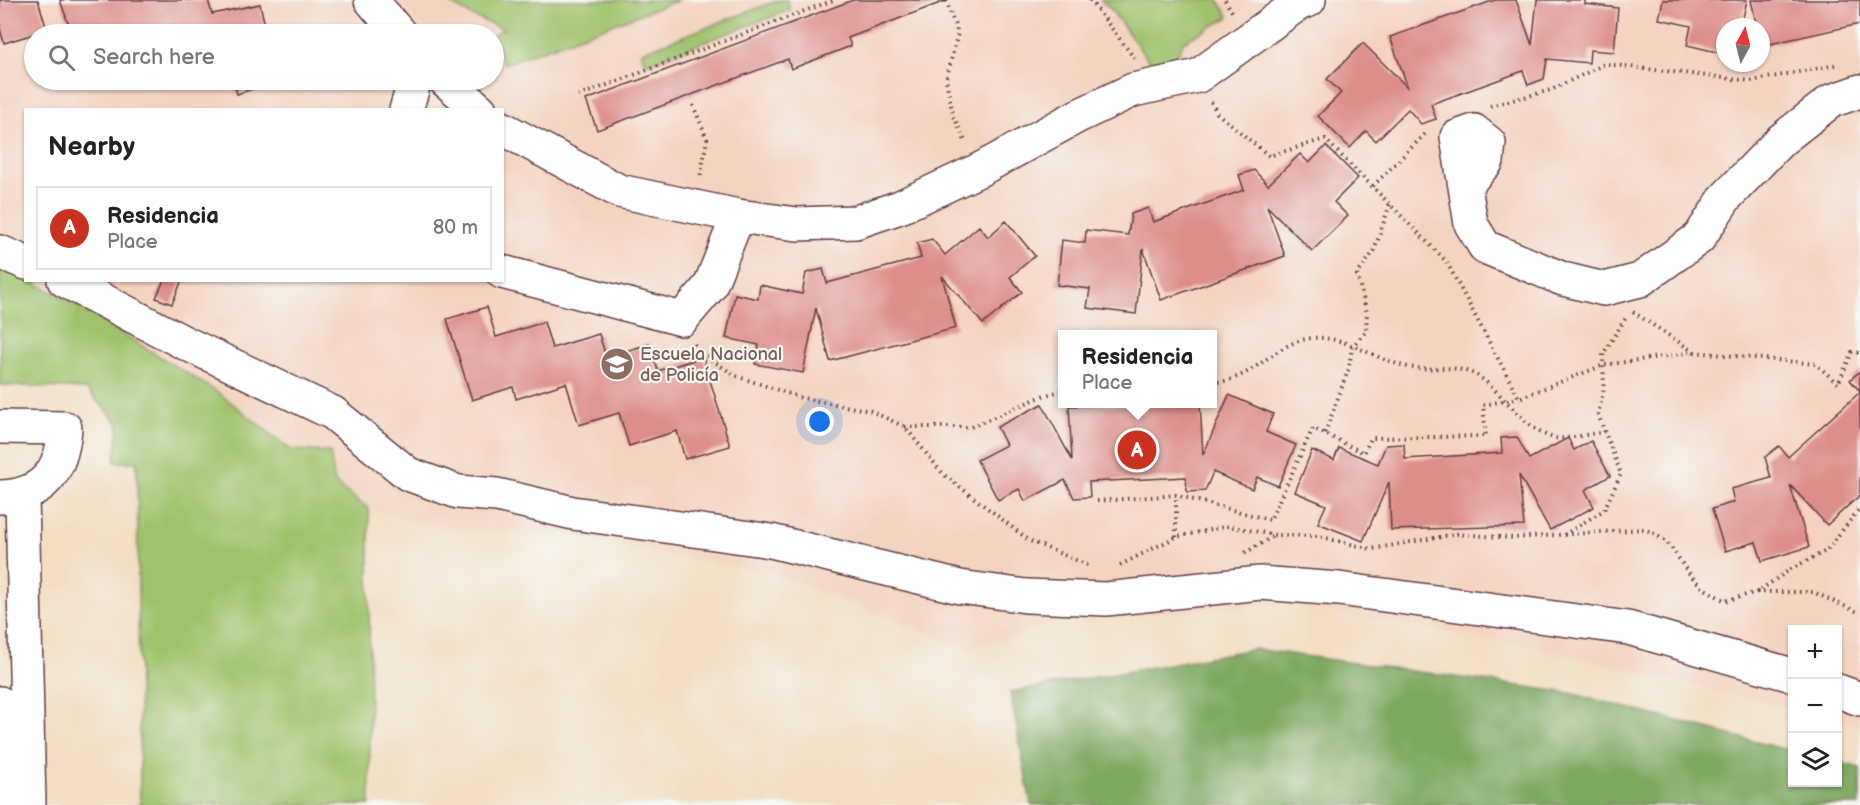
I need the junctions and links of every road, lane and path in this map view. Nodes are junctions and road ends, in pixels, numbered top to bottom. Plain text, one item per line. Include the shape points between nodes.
1 (371, 0) edge
2 (834, 0) edge
3 (1090, 0) edge
4 (1309, 0) edge
5 (946, 1) edge
6 (391, 24) edge
7 (1136, 61) dead end
8 (1838, 64) dead end
9 (412, 90) edge
10 (457, 90) edge
11 (1860, 91) edge
12 (578, 96) dead end
13 (693, 105) dead end
14 (1487, 107) dead end
15 (407, 108) edge
16 (478, 108) edge
17 (1437, 126) dead end
18 (504, 129) edge
19 (979, 170) junction
20 (1373, 186) dead end
21 (1465, 186) dead end
22 (1390, 203) dead end
23 (695, 207) junction
24 (738, 216) junction
25 (0, 252) edge
26 (24, 262) edge
27 (504, 273) edge
28 (68, 282) edge
29 (682, 319) junction
30 (1352, 347) junction
31 (1694, 352) dead end
32 (1217, 381) edge
33 (1058, 392) edge
34 (1519, 398) dead end
35 (1505, 400) junction
36 (0, 427) edge
37 (905, 427) junction
38 (1604, 432) junction
39 (1325, 434) junction
40 (1176, 495) junction
41 (11, 497) edge
42 (1096, 501) dead end
43 (1860, 508) edge
44 (1564, 536) junction
45 (1176, 537) junction
46 (1092, 567) dead end
47 (1112, 568) dead end
48 (1757, 592) junction
49 (1860, 613) edge
50 (1788, 674) edge
51 (1842, 692) edge
52 (1860, 699) edge
53 (0, 703) edge
54 (3, 805) edge
55 (29, 805) edge

1 - 6 street
2 - 12 path
3 - 7 path
4 - 19 street via 1198,76 1133,90
5 - 19 path via 958,33 946,80 948,92 953,115
8 - 14 path via 1751,81 1605,64 1551,90
9 - 15 street
10 - 16 street
11 - 21 street via 1831,101 1781,140 1725,198 1699,238 1640,280 1604,289 1563,279 1485,247 1471,224
13 - 23 path via 707,139
17 - 20 path
18 - 23 street via 619,191
19 - 24 street via 900,207 856,222 797,224
22 - 30 path via 1383,232 1357,275 1367,313 1366,331
23 - 24 street
24 - 29 street via 710,286
25 - 26 street
27 - 29 street
28 - 50 street via 333,414 408,474 458,492 497,495 573,513 771,541 960,587 1026,596 1106,599 1260,583 1339,589 1628,628
29 - 37 path via 696,350 736,376 802,398 871,411
30 - 32 path via 1324,338 1305,339 1241,376
30 - 35 path via 1414,368 1452,367 1472,372
30 - 39 path via 1349,368
31 - 38 path via 1630,310 1603,354 1604,388 1598,414
33 - 37 path via 971,427
34 - 35 path
35 - 38 path via 1527,423 1555,438
35 - 39 path via 1483,405 1486,436 1371,438 1364,453
36 - 41 street via 65,428 63,452 48,480
37 - 46 path via 944,474 1030,541
38 - 44 path via 1621,474 1604,510
39 - 40 path via 1313,428 1270,520
40 - 42 path
40 - 45 path
41 - 55 street
43 - 48 path via 1826,550
44 - 45 path via 1457,534 1371,549 1318,536 1275,535 1228,526
44 - 48 path via 1644,529 1662,536 1697,582 1725,601
45 - 47 path
48 - 49 path via 1813,592
51 - 52 street
53 - 54 street

